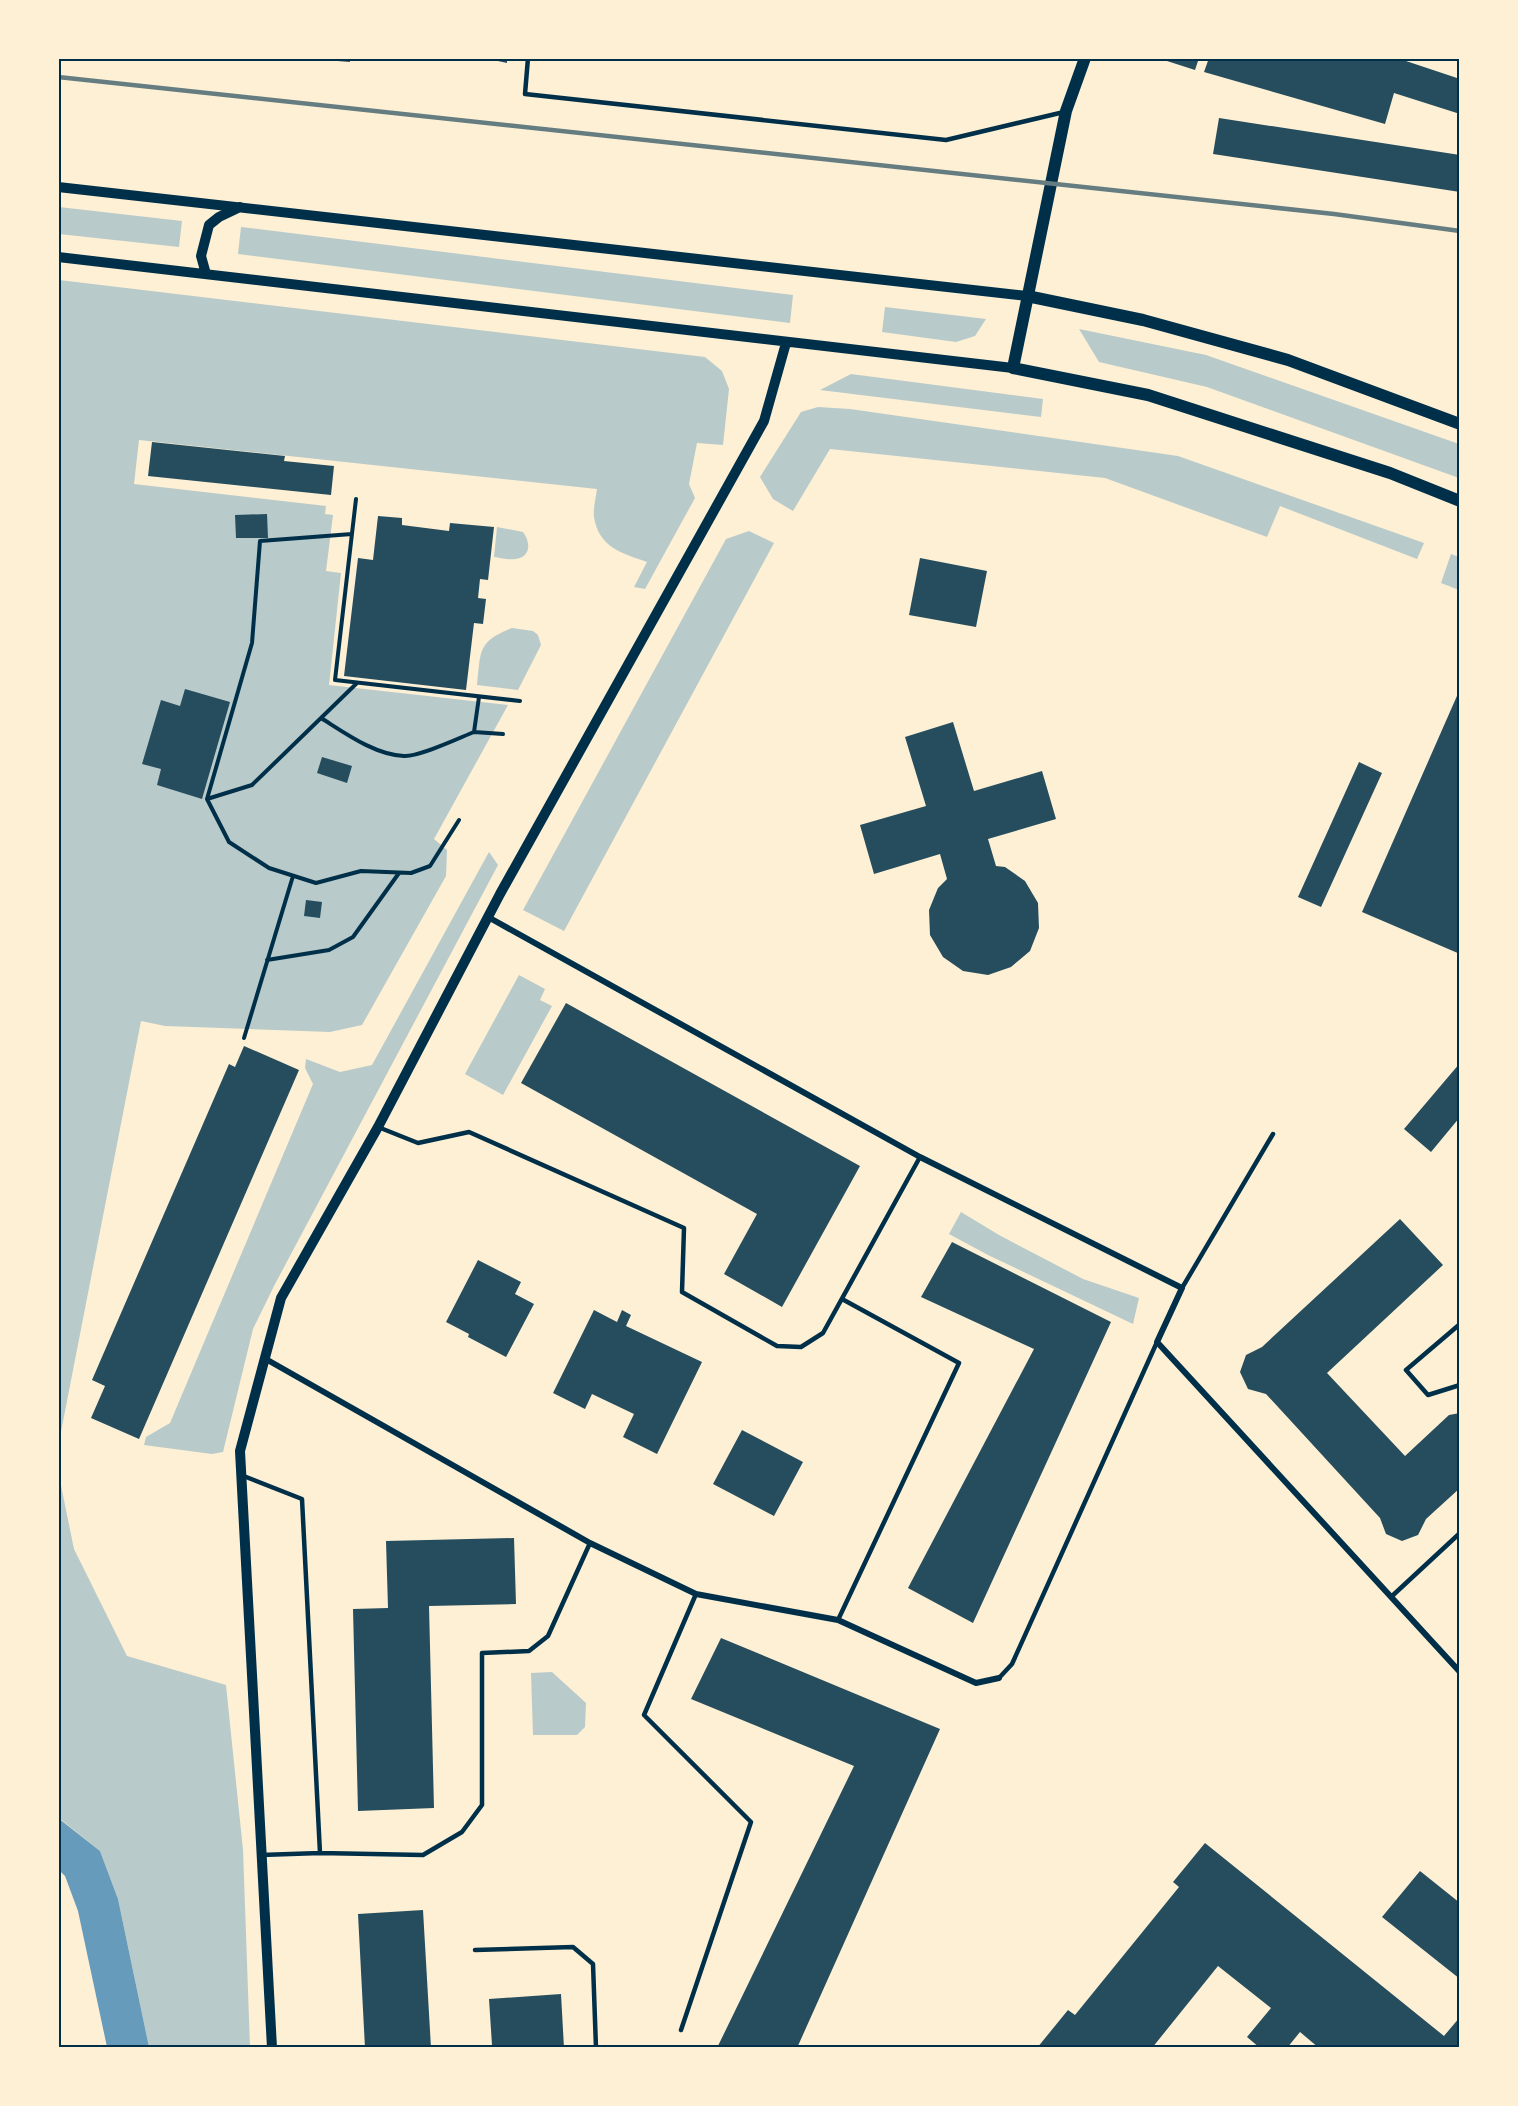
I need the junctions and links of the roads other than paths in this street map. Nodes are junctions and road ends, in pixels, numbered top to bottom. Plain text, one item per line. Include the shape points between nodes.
1 (528, 58) edge
2 (1085, 58) edge
3 (1066, 111) junction
4 (58, 187) edge
5 (240, 207) junction
6 (58, 257) edge
7 (206, 274) junction
8 (1027, 296) junction
9 (786, 343) junction
10 (1013, 368) junction
11 (1460, 424) edge
12 (1460, 501) edge
13 (488, 917) junction
14 (378, 1127) junction
15 (1273, 1134) dead end
16 (920, 1157) junction
17 (1182, 1288) junction
18 (842, 1299) junction
19 (1460, 1324) edge
20 (1157, 1342) junction
21 (263, 1358) junction
22 (1460, 1385) edge
23 (241, 1475) junction
24 (1460, 1533) edge
25 (590, 1543) junction
26 (696, 1594) junction
27 (1391, 1597) junction
28 (838, 1620) junction
29 (1460, 1672) edge
30 (999, 1678) joint
31 (320, 1853) junction
32 (261, 1855) junction
33 (475, 1950) dead end
34 (681, 2030) dead end
35 (272, 2048) edge
36 (596, 2048) edge

1 - 3 lane via 525,94 946,140
2 - 3 main road
3 - 8 main road
4 - 5 street
5 - 7 street via 208,225 201,256
5 - 8 street
6 - 7 street
7 - 9 street
8 - 10 main road
8 - 11 main road via 1143,320 1288,360
9 - 10 street
9 - 13 street via 764,421
10 - 12 main road via 1148,395 1390,473
13 - 14 street
13 - 16 street
14 - 18 lane via 418,1143 469,1131 684,1228 682,1292 777,1346 801,1347 823,1333
14 - 21 street via 280,1298
15 - 17 lane
16 - 17 street
16 - 18 lane
17 - 20 street
18 - 28 lane via 959,1363
19 - 22 lane via 1406,1370 1428,1395
20 - 27 street
20 - 30 lane via 1012,1664
21 - 23 street via 240,1451
21 - 25 street
23 - 31 lane via 302,1499
23 - 32 street
24 - 27 lane
25 - 26 street
25 - 31 lane via 548,1636 528,1651 482,1653 482,1805 462,1832 423,1855
26 - 28 street
26 - 34 lane via 644,1715 751,1822
27 - 29 street
28 - 30 street via 976,1683
31 - 32 lane
32 - 35 street
33 - 36 lane via 573,1947 593,1964

